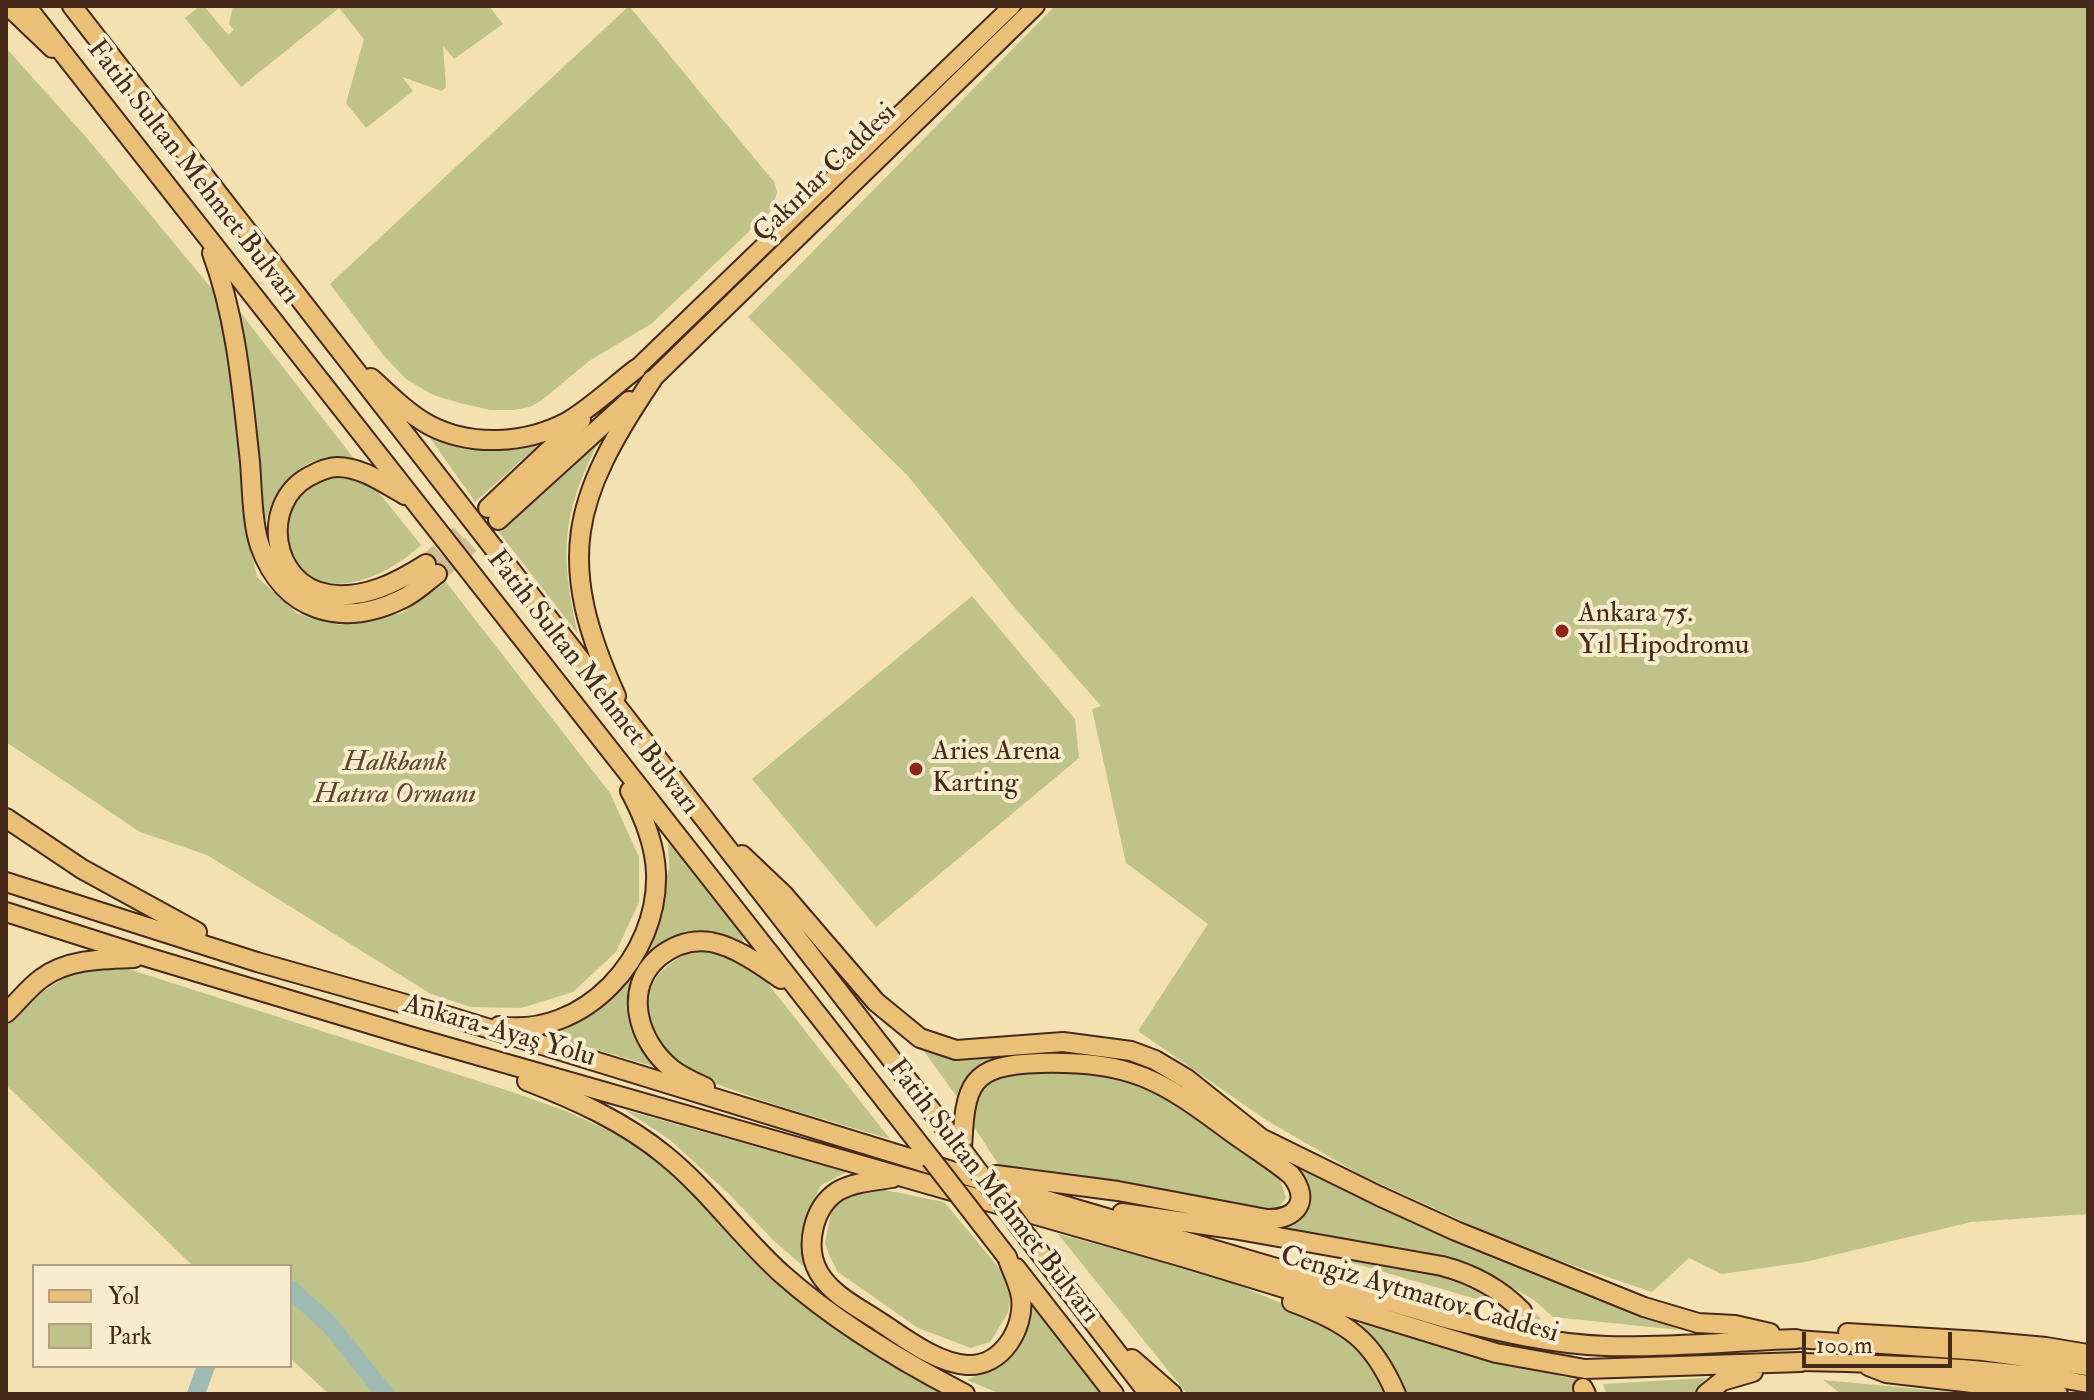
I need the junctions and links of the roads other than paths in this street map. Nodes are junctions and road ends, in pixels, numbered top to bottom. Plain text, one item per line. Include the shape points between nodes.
1 (7, 6) edge
2 (26, 6) edge
3 (72, 6) edge
4 (1012, 6) edge
5 (1036, 6) edge
6 (81, 76) junction
7 (206, 236) junction
8 (703, 304) junction
9 (716, 317) junction
10 (339, 350) junction
11 (636, 369) junction
12 (652, 380) junction
13 (412, 499) junction
14 (628, 724) junction
15 (611, 753) junction
16 (696, 811) junction
17 (6, 818) edge
18 (6, 882) edge
19 (6, 912) edge
20 (6, 921) edge
21 (36, 921) junction
22 (147, 957) junction
23 (257, 962) junction
24 (799, 992) junction
25 (6, 1013) edge
26 (451, 1017) junction
27 (413, 1037) junction
28 (962, 1150) junction
29 (958, 1171) junction
30 (898, 1177) junction
31 (978, 1200) joint
32 (1056, 1203) junction
33 (1007, 1257) junction
34 (1186, 1258) junction
35 (1522, 1311) tunnel mouth
36 (1099, 1329) junction
37 (1796, 1339) junction
38 (1817, 1340) junction
39 (2088, 1353) edge
40 (1801, 1362) junction
41 (1855, 1363) junction
42 (2088, 1367) edge
43 (2088, 1384) edge
44 (965, 1394) edge
45 (1114, 1394) edge
46 (1149, 1394) edge
47 (1172, 1394) edge
48 (1396, 1394) edge
49 (1706, 1394) edge
50 (2059, 1394) edge

1 - 6 main road
2 - 6 highway, Fatih Sultan Mehmet Bulvarı
3 - 10 highway, Fatih Sultan Mehmet Bulvarı
4 - 8 main road, Çakırlar Caddesi
5 - 9 main road, Çakırlar Caddesi
6 - 7 highway, Fatih Sultan Mehmet Bulvarı
7 - 13 highway, Fatih Sultan Mehmet Bulvarı
7 - 13 highway via 234,332 258,543 277,581 298,600 323,612 346,614 403,599 432,569 388,585 329,594 295,577 276,538 286,495 319,471 356,470
8 - 9 main road
8 - 11 main road, Çakırlar Caddesi
9 - 12 main road, Çakırlar Caddesi
10 - 11 highway via 411,413 454,435 477,439 524,438 558,426
10 - 14 highway, Fatih Sultan Mehmet Bulvarı
11 - 12 highway via 493,514
12 - 14 highway via 602,463 588,497 577,560 588,629
13 - 15 highway, Fatih Sultan Mehmet Bulvarı
14 - 16 highway, Fatih Sultan Mehmet Bulvarı
15 - 24 highway, Fatih Sultan Mehmet Bulvarı
15 - 26 highway via 653,845 654,901 635,954 600,996 553,1022 504,1027
16 - 28 highway, Fatih Sultan Mehmet Bulvarı
16 - 37 highway via 784,895 876,1002 920,1038 956,1050 1063,1042 1131,1051 1187,1079 1261,1138 1456,1231 1672,1316
17 - 23 highway via 115,889
18 - 23 highway, Ankara-Ayaş Yolu
19 - 21 highway, Ankara-Ayaş Yolu
20 - 21 highway
21 - 22 highway, Ankara-Ayaş Yolu
22 - 25 highway via 64,967 43,977
22 - 27 highway, Ankara-Ayaş Yolu
23 - 26 highway, Ankara-Ayaş Yolu
24 - 29 highway via 731,949 697,941 655,961 640,986 637,1014 659,1056 684,1077
24 - 33 highway, Fatih Sultan Mehmet Bulvarı, bridge
26 - 29 highway, Ankara-Ayaş Yolu
27 - 30 highway, Ankara-Ayaş Yolu
27 - 44 highway via 601,1113 647,1142 811,1298 905,1362
28 - 29 highway via 965,1104 988,1070 1016,1064 1101,1064 1174,1091 1291,1175 1300,1197 1295,1211 1280,1220 1118,1191
28 - 36 highway, Fatih Sultan Mehmet Bulvarı, bridge
29 - 32 highway, Cengiz Aytmatov Caddesi
30 - 31 highway, Ankara-Ayaş Yolu
30 - 33 highway via 840,1190 827,1200 812,1229 818,1273 842,1297 941,1358 984,1363 1001,1353 1019,1322 1021,1297
31 - 34 highway, Cengiz Aytmatov Caddesi
32 - 35 highway via 1442,1266 1504,1293
32 - 37 highway, Cengiz Aytmatov Caddesi via 1514,1335 1608,1346
33 - 45 highway, Fatih Sultan Mehmet Bulvarı
34 - 40 highway, Cengiz Aytmatov Caddesi via 1445,1339 1562,1366
34 - 48 highway via 1352,1331 1382,1362
36 - 46 highway, Fatih Sultan Mehmet Bulvarı
36 - 47 highway
37 - 38 main road, Cengiz Aytmatov Caddesi
38 - 39 main road, Cengiz Aytmatov Caddesi via 1871,1332
38 - 42 main road, Cengiz Aytmatov Caddesi via 1983,1352
40 - 41 main road, Cengiz Aytmatov Caddesi
40 - 49 highway via 1732,1377
41 - 43 main road, Cengiz Aytmatov Caddesi via 1995,1369
41 - 50 main road, Cengiz Aytmatov Caddesi via 1886,1374

